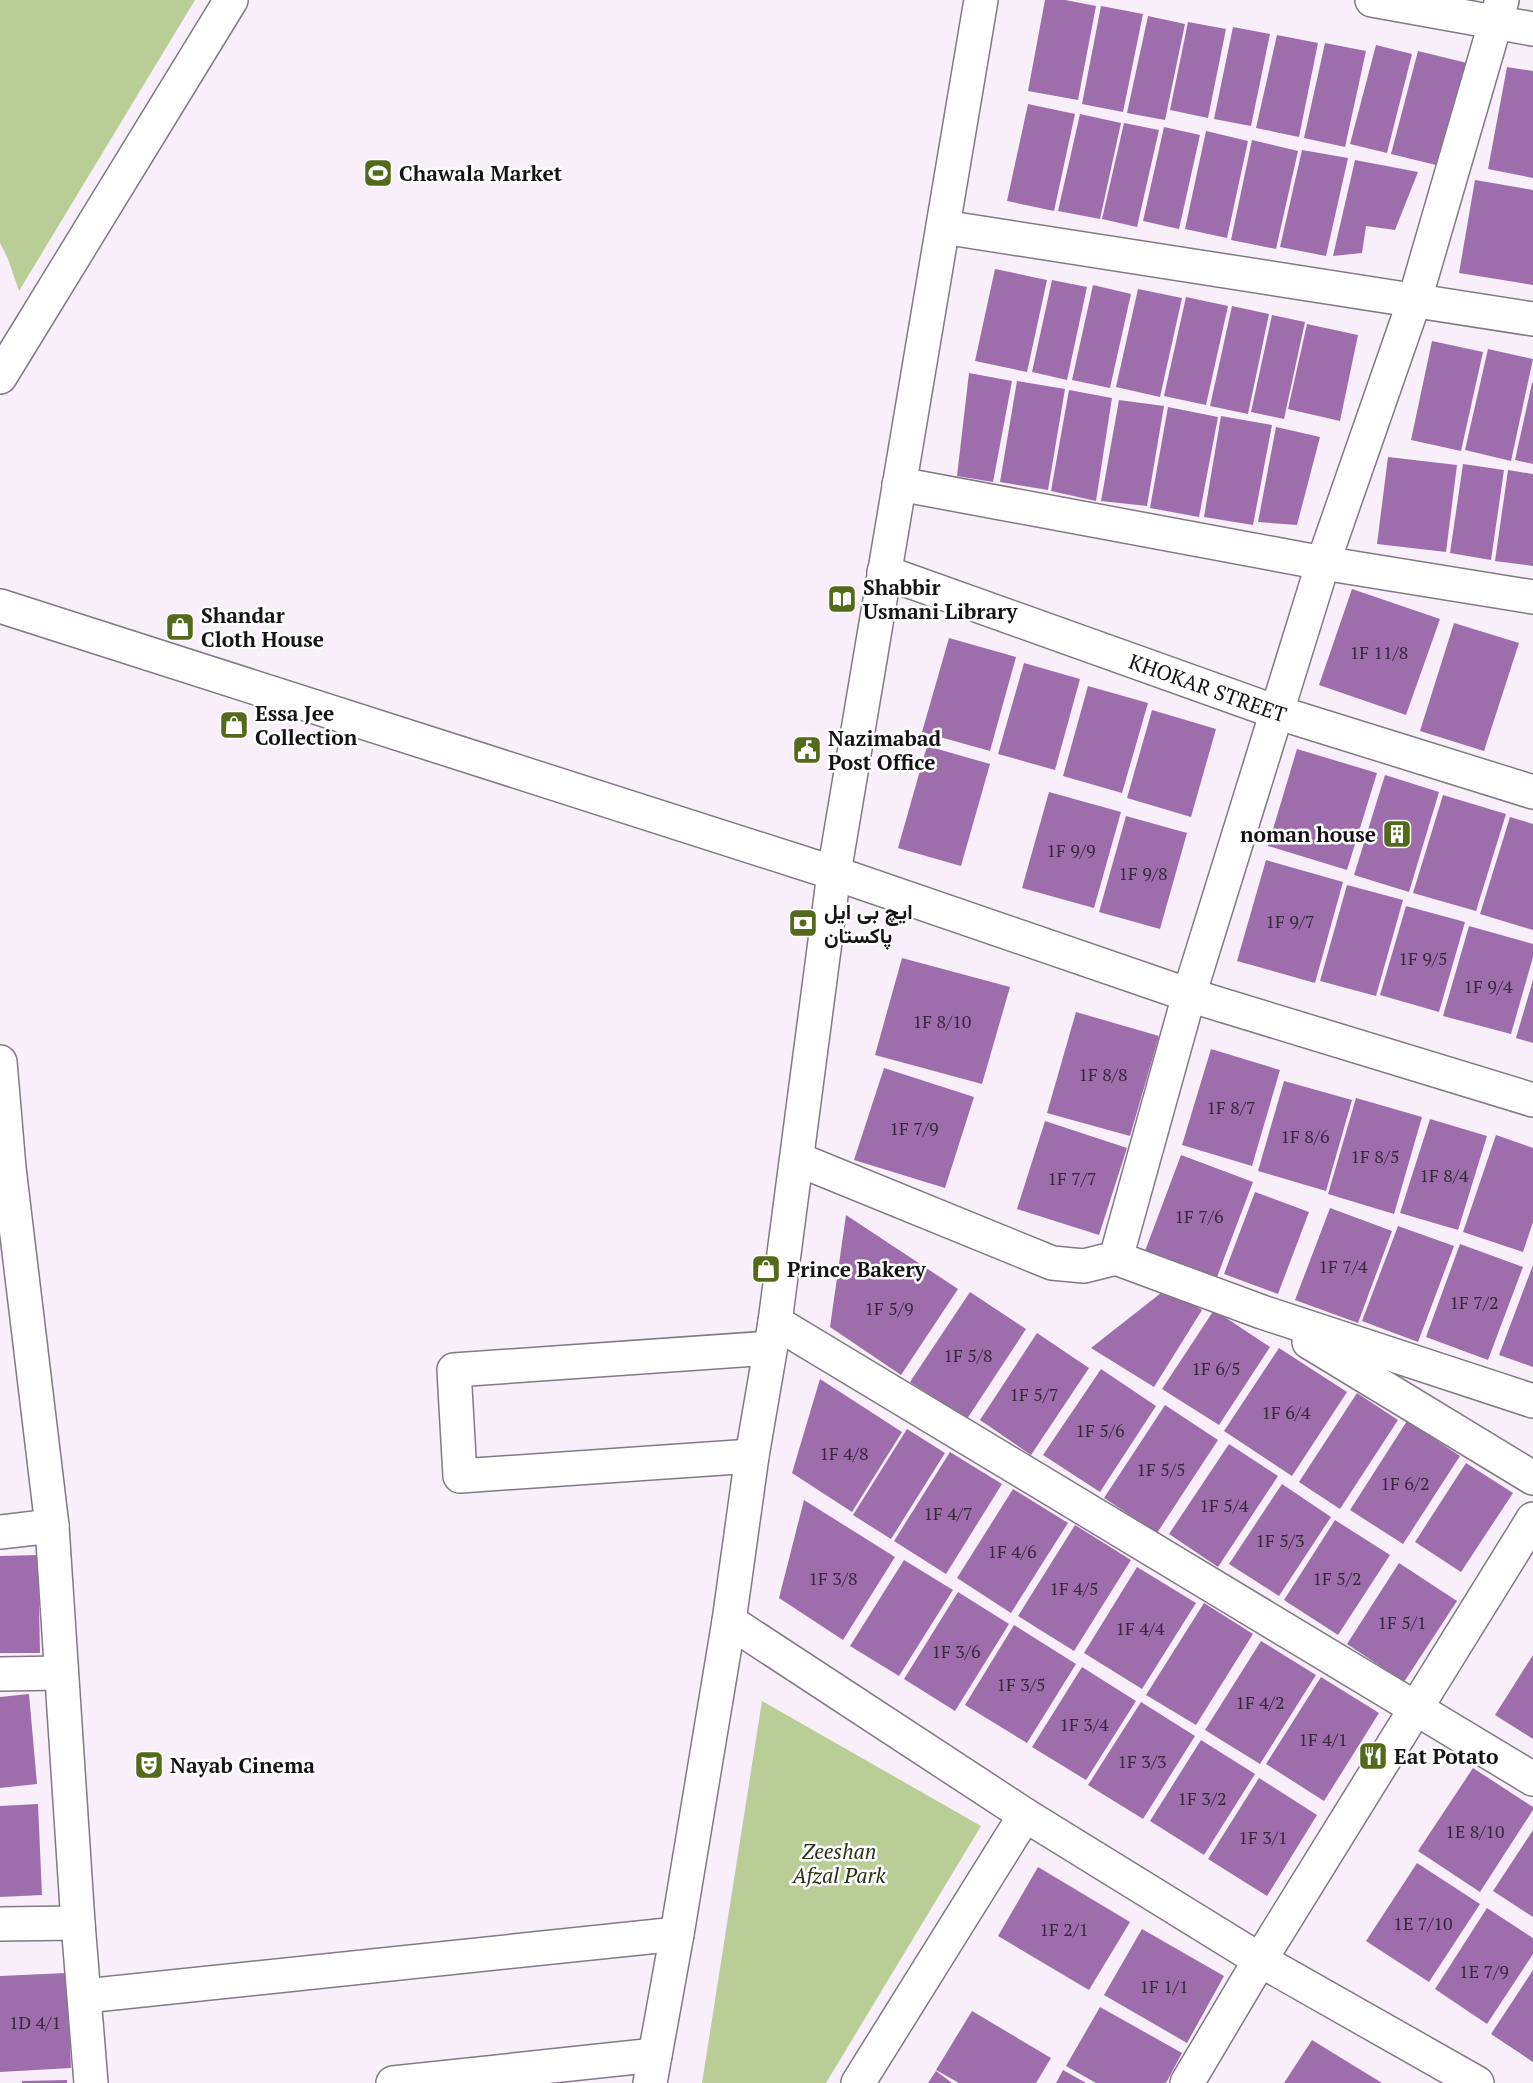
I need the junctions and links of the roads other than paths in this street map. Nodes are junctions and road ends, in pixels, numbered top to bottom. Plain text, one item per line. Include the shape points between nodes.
1 (231, 0) edge
2 (981, 0) edge
3 (1372, 0) edge
4 (1498, 12) edge
5 (1533, 29) edge
6 (943, 227) junction
7 (1416, 299) junction
8 (1533, 319) edge
9 (0, 377) edge
10 (899, 484) junction
11 (1323, 563) junction
12 (884, 572) junction
13 (1533, 597) edge
14 (0, 606) edge
15 (1276, 712) junction
16 (1533, 792) edge
17 (834, 873) junction
18 (1189, 995) junction
19 (0, 1062) edge
20 (1533, 1100) edge
21 (796, 1159) junction
22 (4, 1168) edge
23 (1116, 1258) junction
24 (1262, 1312) junction
25 (772, 1335) junction
26 (1533, 1401) edge
27 (752, 1456) junction
28 (1533, 1478) edge
29 (1533, 1519) edge
30 (52, 1526) junction
31 (0, 1532) edge
32 (729, 1621) junction
33 (61, 1673) junction
34 (0, 1674) edge
35 (1416, 1708) junction
36 (1533, 1779) edge
37 (1025, 1815) junction
38 (78, 1923) junction
39 (0, 1924) edge
40 (677, 1934) junction
41 (1260, 1960) junction
42 (85, 1996) junction
43 (652, 2069) edge
44 (91, 2083) edge
45 (393, 2083) edge
46 (858, 2083) edge
47 (1186, 2083) edge
48 (1477, 2083) edge

1 - 9 street
2 - 6 street
3 - 4 street
4 - 5 street
4 - 7 street
6 - 7 street
6 - 10 street
7 - 8 street
7 - 11 street
10 - 11 street
10 - 12 street
11 - 13 street
11 - 15 street
12 - 15 street, KHOKAR STREET
12 - 17 street
14 - 17 street
15 - 16 street, KHOKAR STREET
15 - 18 street
17 - 18 street
17 - 21 street
18 - 20 street
18 - 23 street
19 - 22 street
21 - 23 street via 1052,1263 1084,1266
21 - 25 street
22 - 30 street
23 - 24 street
24 - 26 street
24 - 28 street
25 - 27 street
25 - 27 street via 454,1370 460,1476
25 - 35 street
27 - 32 street
29 - 35 street
30 - 31 street
30 - 33 street
32 - 37 street
32 - 40 street
33 - 34 street
33 - 38 street
35 - 36 street
35 - 41 street
37 - 41 street
37 - 46 street
38 - 39 street
38 - 42 street
40 - 42 street
40 - 43 street
41 - 47 street
41 - 48 street
42 - 44 street
43 - 45 street

